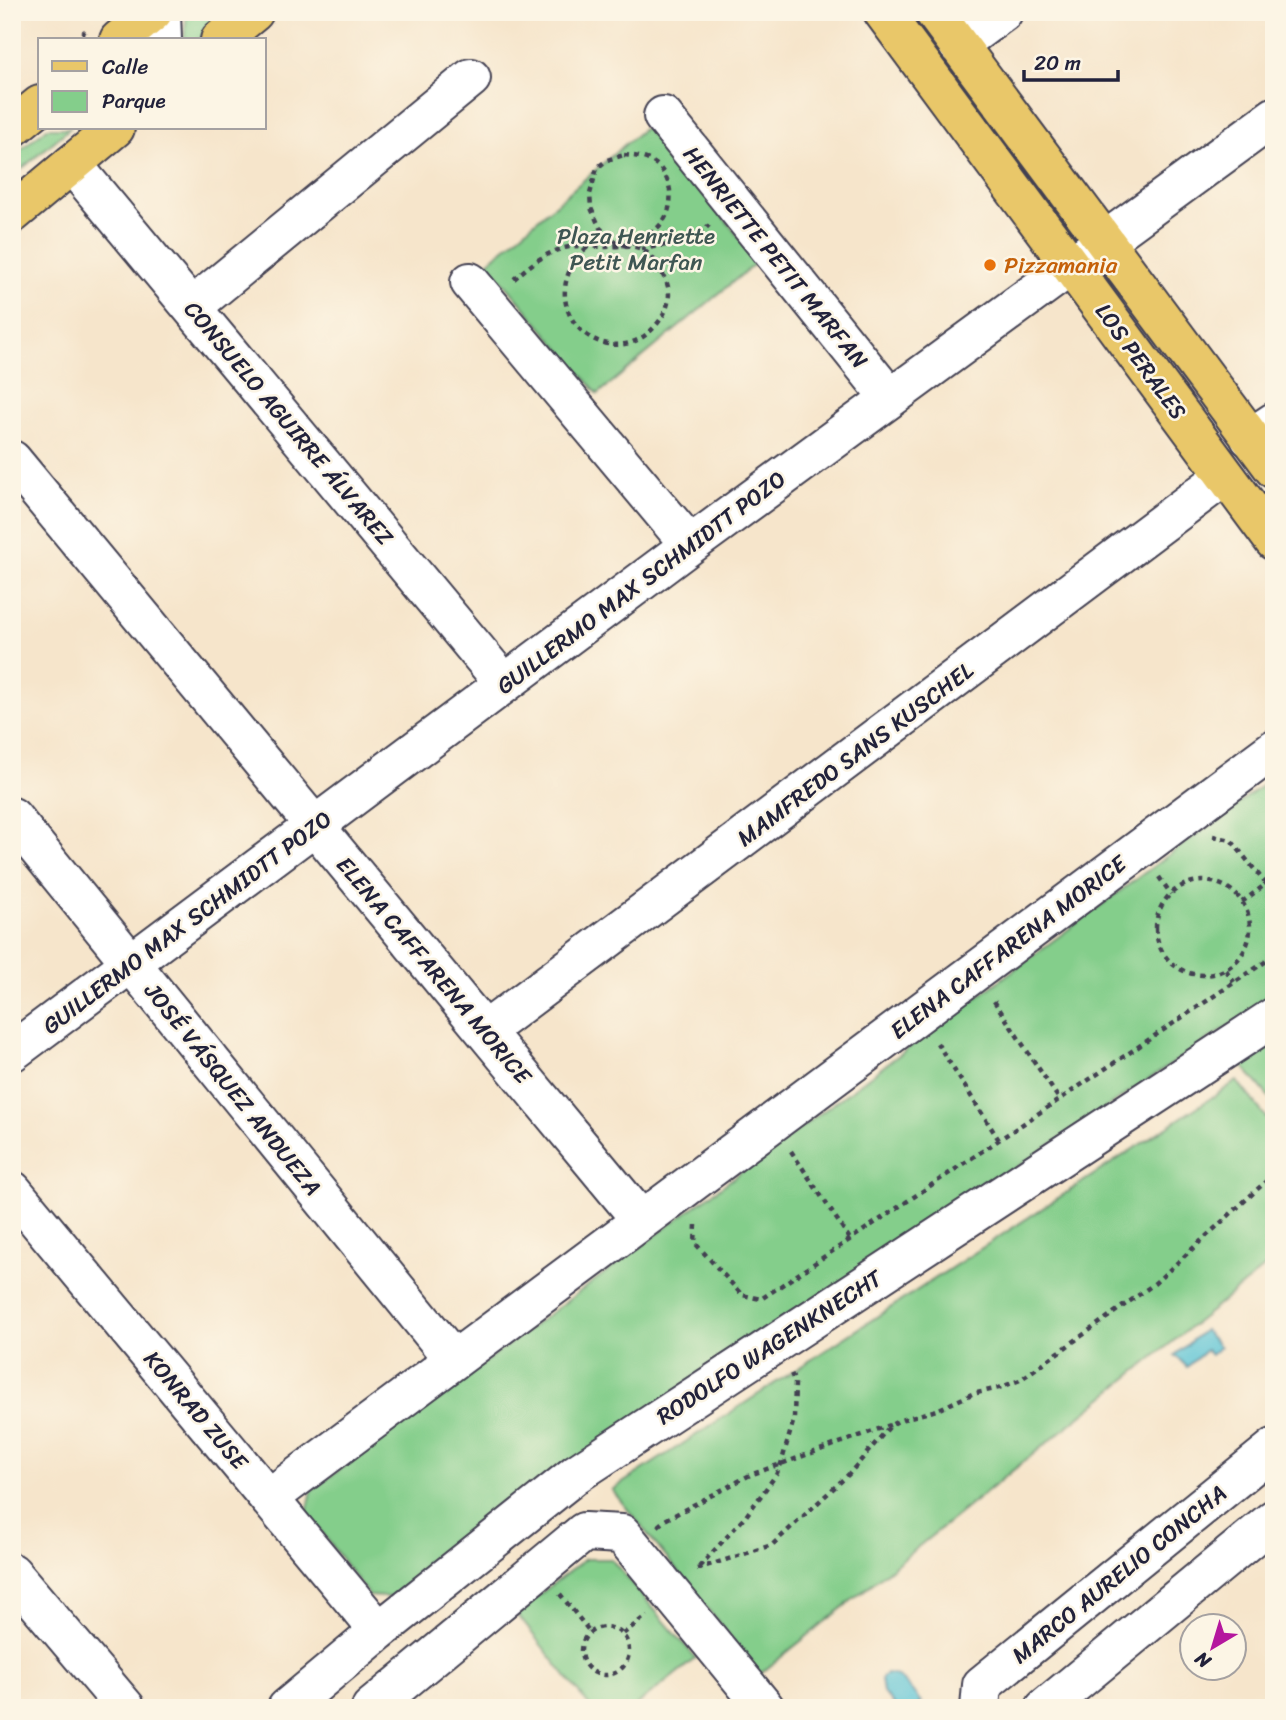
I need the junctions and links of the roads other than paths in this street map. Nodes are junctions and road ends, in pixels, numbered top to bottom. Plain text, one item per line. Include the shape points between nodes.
1 (161, 12) edge
2 (254, 12) edge
3 (883, 12) edge
4 (934, 12) edge
5 (1003, 12) edge
6 (135, 28) edge
7 (222, 38) edge
8 (958, 45) junction
9 (471, 78) dead end
10 (38, 107) edge
11 (663, 116) dead end
12 (1274, 117) edge
13 (12, 128) edge
14 (113, 130) edge
15 (72, 164) junction
16 (12, 214) edge
17 (1104, 241) junction
18 (1070, 265) junction
19 (478, 293) road end
20 (192, 307) junction
21 (890, 398) junction
22 (1262, 430) edge
23 (12, 460) edge
24 (1274, 469) edge
25 (1226, 476) junction
26 (1274, 541) edge
27 (690, 545) junction
28 (504, 683) junction
29 (1274, 749) edge
30 (12, 817) edge
31 (316, 826) junction
32 (131, 963) junction
33 (1274, 1017) edge
34 (485, 1031) junction
35 (12, 1052) edge
36 (12, 1190) edge
37 (641, 1220) junction
38 (454, 1360) junction
39 (1274, 1448) edge
40 (269, 1498) junction
41 (1274, 1519) edge
42 (12, 1573) edge
43 (379, 1631) junction
44 (126, 1708) edge
45 (287, 1708) edge
46 (371, 1708) edge
47 (765, 1708) edge
48 (980, 1708) edge
49 (1045, 1708) edge

1 - 6 street
2 - 7 main road
3 - 18 main road, LOS PERALES
4 - 8 main road, LOS PERALES
5 - 8 street
8 - 17 main road, LOS PERALES
9 - 20 street
10 - 13 main road
11 - 21 street, HENRIETTE PETIT MARFAN
12 - 17 street, GUILLERMO MAX SCHMIDTT POZO
14 - 15 main road
15 - 16 main road
15 - 20 street, CONSUELO AGUIRRE ÁLVAREZ
17 - 18 street, GUILLERMO MAX SCHMIDTT POZO
17 - 22 main road, LOS PERALES
18 - 21 street, GUILLERMO MAX SCHMIDTT POZO
18 - 25 main road, LOS PERALES
19 - 27 street
20 - 28 street, CONSUELO AGUIRRE ÁLVAREZ
21 - 27 street, GUILLERMO MAX SCHMIDTT POZO
22 - 24 main road, LOS PERALES
23 - 31 street, ELENA CAFFARENA MORICE
25 - 26 main road, LOS PERALES
25 - 34 street, MAMFREDO SANS KUSCHEL
27 - 28 street, GUILLERMO MAX SCHMIDTT POZO
28 - 31 street, GUILLERMO MAX SCHMIDTT POZO
29 - 37 street, ELENA CAFFARENA MORICE
30 - 32 street, JOSÉ VÁSQUEZ ANDUEZA
31 - 32 street, GUILLERMO MAX SCHMIDTT POZO
31 - 34 street, ELENA CAFFARENA MORICE
32 - 35 street, GUILLERMO MAX SCHMIDTT POZO
32 - 38 street, JOSÉ VÁSQUEZ ANDUEZA
33 - 43 street, RODOLFO WAGENKNECHT via 576,1474
34 - 37 street, ELENA CAFFARENA MORICE
36 - 40 street, KONRAD ZUSE
37 - 38 street, ELENA CAFFARENA MORICE
38 - 40 street, ELENA CAFFARENA MORICE
39 - 48 street, MARCO AURELIO CONCHA via 982,1685
40 - 43 street, KONRAD ZUSE
41 - 49 street
42 - 44 street
43 - 45 street, RODOLFO WAGENKNECHT
46 - 47 street via 584,1532 628,1541 684,1582

